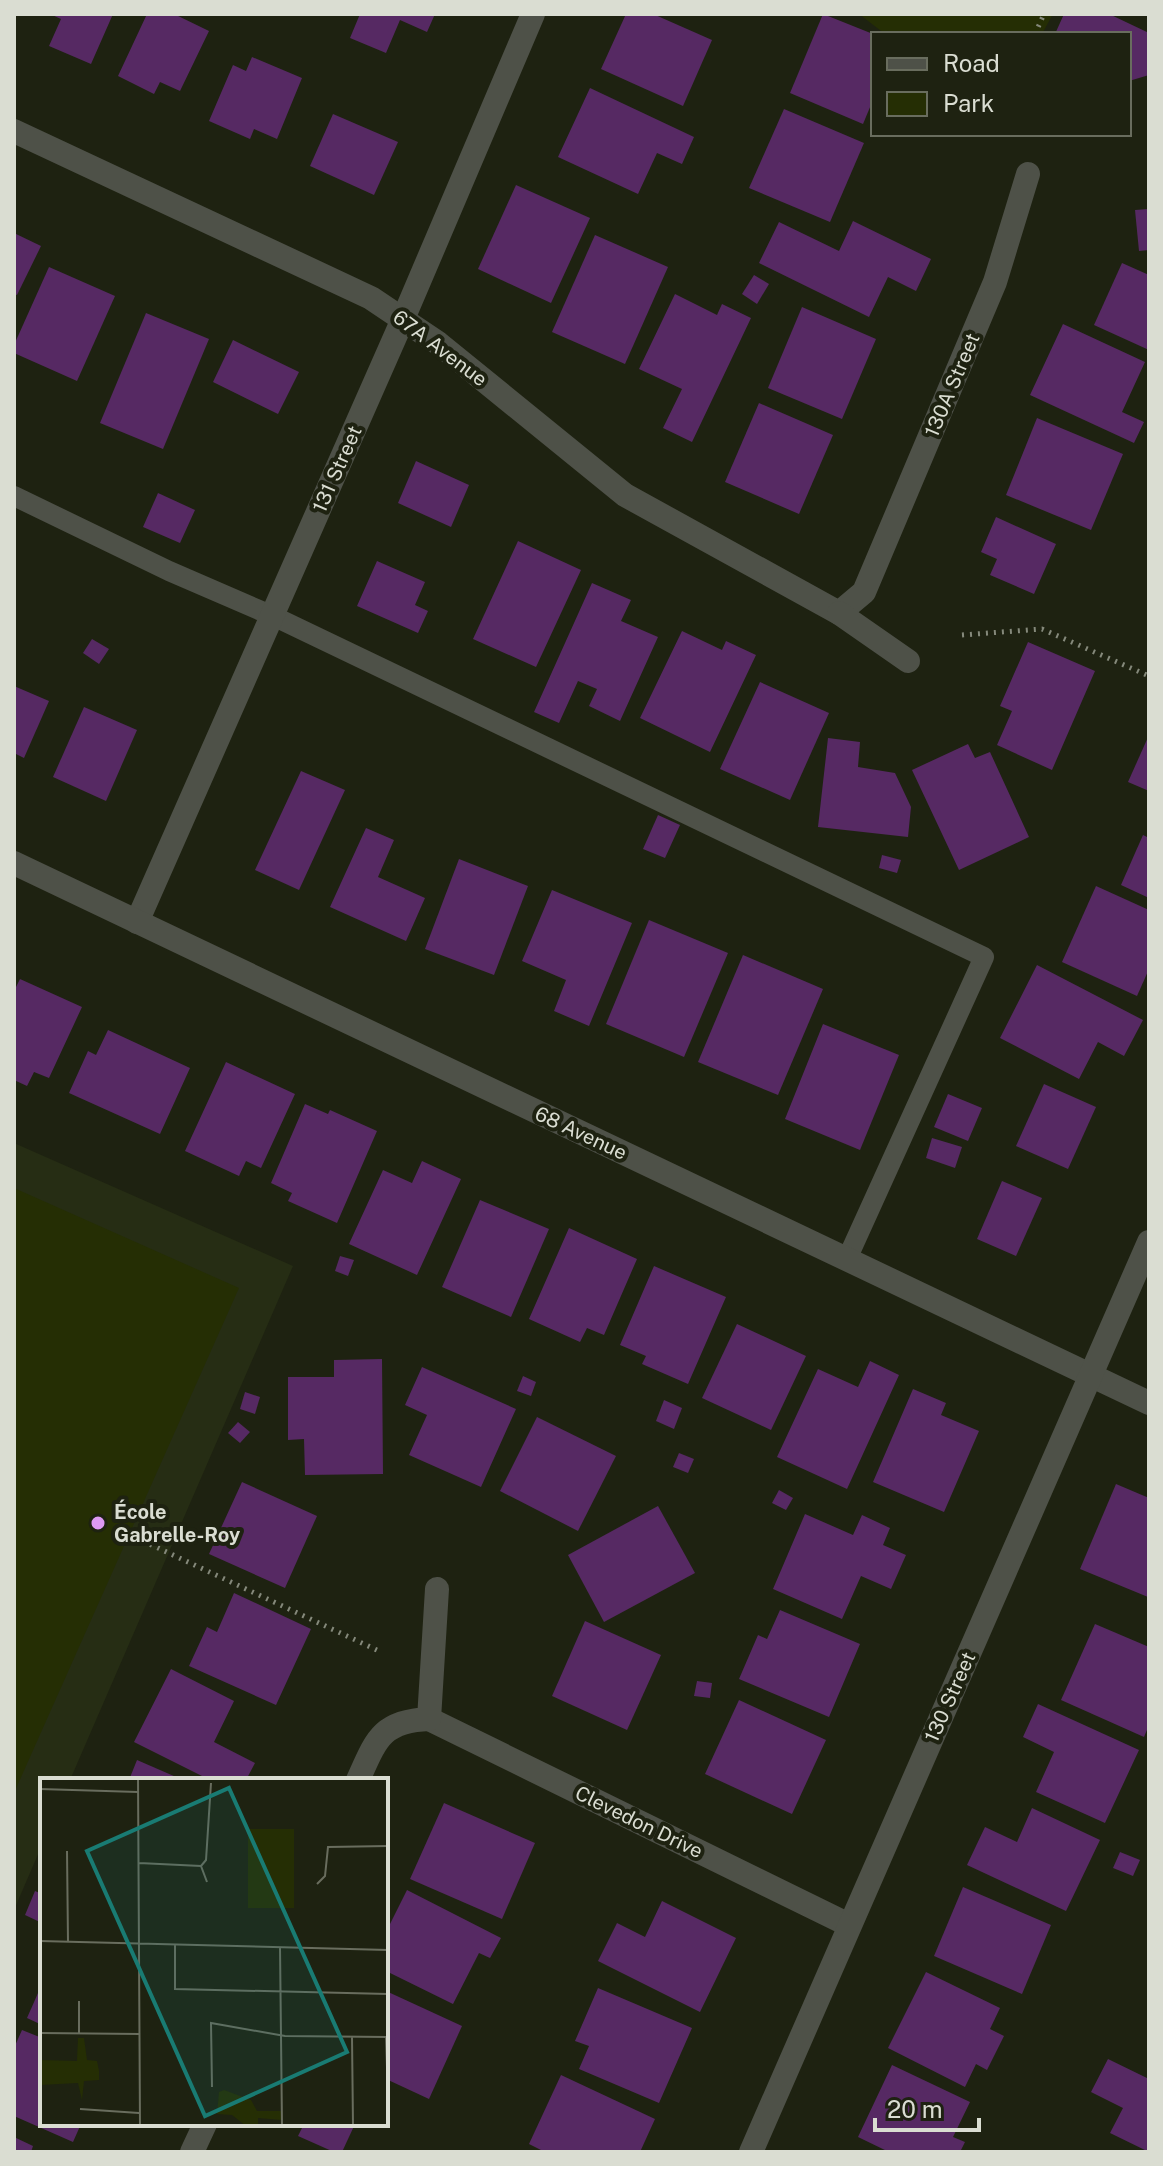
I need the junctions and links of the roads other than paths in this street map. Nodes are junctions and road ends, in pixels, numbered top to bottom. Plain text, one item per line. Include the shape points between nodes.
1 (533, 14) edge
2 (14, 131) edge
3 (1028, 174) dead end
4 (403, 319) junction
5 (14, 496) edge
6 (839, 613) junction
7 (273, 616) junction
8 (908, 661) dead end
9 (14, 863) edge
10 (137, 922) junction
11 (1149, 1242) edge
12 (847, 1259) junction
13 (1091, 1375) junction
14 (1149, 1403) edge
15 (437, 1589) dead end
16 (429, 1719) junction
17 (359, 1778) edge
18 (849, 1925) junction
19 (204, 2126) edge
20 (192, 2152) edge
21 (751, 2152) edge

1 - 4 street, 131 Street
2 - 4 street, 67A Avenue via 371,298
3 - 6 street, 130A Street via 995,282 864,592
4 - 6 street, 67A Avenue via 625,495
4 - 7 street, 131 Street
5 - 7 lane
6 - 8 street, 67A Avenue
7 - 10 street, 131 Street
7 - 12 lane via 984,957
9 - 10 street, 68 Avenue
10 - 12 street, 68 Avenue
11 - 13 street, 130 Street
12 - 13 street, 68 Avenue
13 - 14 street, 68 Avenue
13 - 18 street, 130 Street
15 - 16 street
16 - 17 street via 405,1720 389,1729 374,1745
16 - 18 street, Clevedon Drive
18 - 21 street, 130 Street
19 - 20 street

